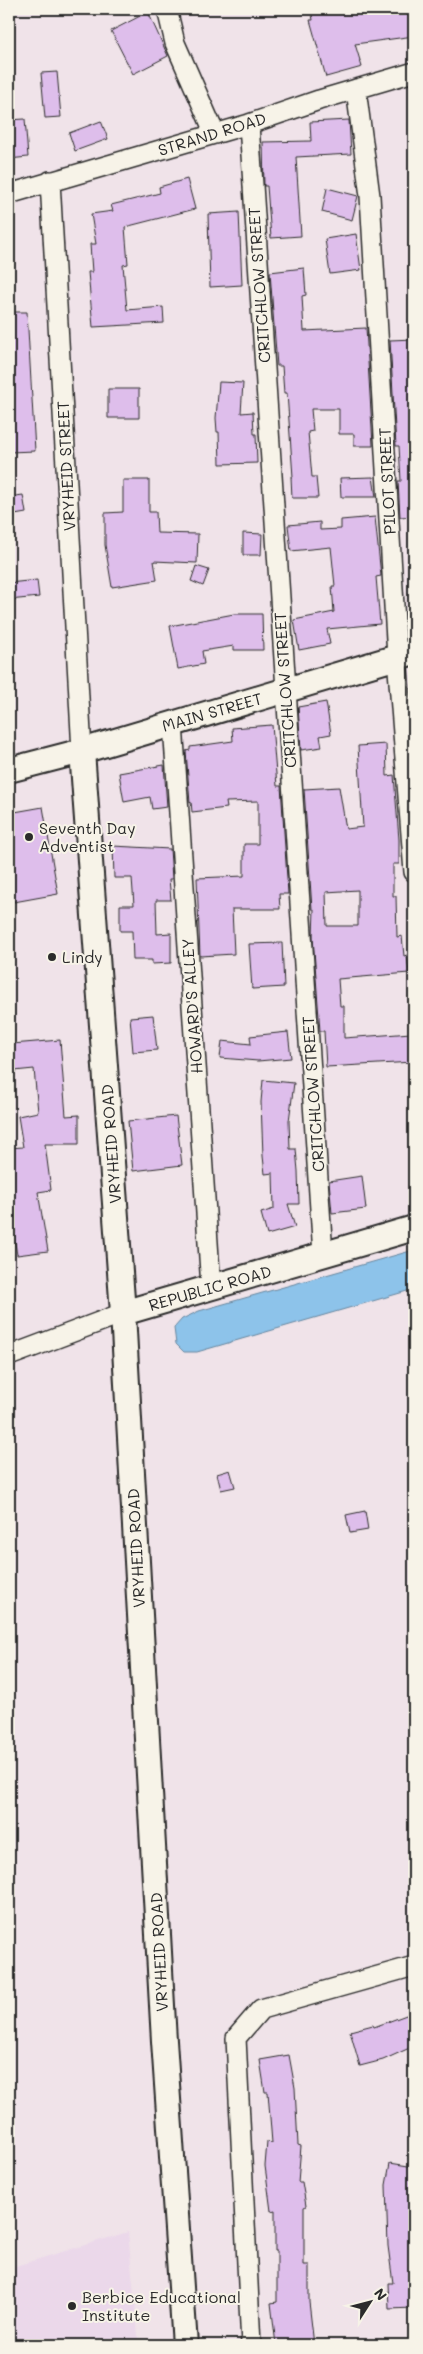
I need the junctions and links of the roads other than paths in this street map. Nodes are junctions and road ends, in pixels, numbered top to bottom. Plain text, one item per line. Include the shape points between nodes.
1 (167, 9) edge
2 (414, 72) edge
3 (356, 89) junction
4 (249, 124) junction
5 (215, 134) junction
6 (50, 181) junction
7 (9, 194) edge
8 (406, 655) edge
9 (285, 691) junction
10 (172, 724) junction
11 (82, 751) junction
12 (9, 770) edge
13 (414, 872) edge
14 (414, 1228) edge
15 (323, 1255) junction
16 (211, 1287) junction
17 (123, 1313) junction
18 (9, 1356) edge
19 (414, 1966) edge
20 (184, 2345) edge
21 (251, 2345) edge

1 - 5 street via 175,43
2 - 3 street, STRAND ROAD
3 - 4 street, STRAND ROAD
3 - 8 street, PILOT STREET via 370,196
4 - 5 street, STRAND ROAD
4 - 9 street, CRITCHLOW STREET
5 - 6 street, STRAND ROAD
6 - 7 street, STRAND ROAD
6 - 11 street, VRYHEID STREET
8 - 9 street, MAIN STREET
8 - 13 street, PILOT STREET
9 - 10 street, MAIN STREET
9 - 15 street, CRITCHLOW STREET
10 - 11 street, MAIN STREET
10 - 16 street, HOWARD'S ALLEY
11 - 12 street, MAIN STREET
11 - 17 street, VRYHEID ROAD
14 - 15 street, REPUBLIC ROAD
15 - 16 street, REPUBLIC ROAD
16 - 17 street, REPUBLIC ROAD
17 - 18 street, REPUBLIC ROAD
17 - 20 street, VRYHEID ROAD
19 - 21 street via 260,2009 236,2038

